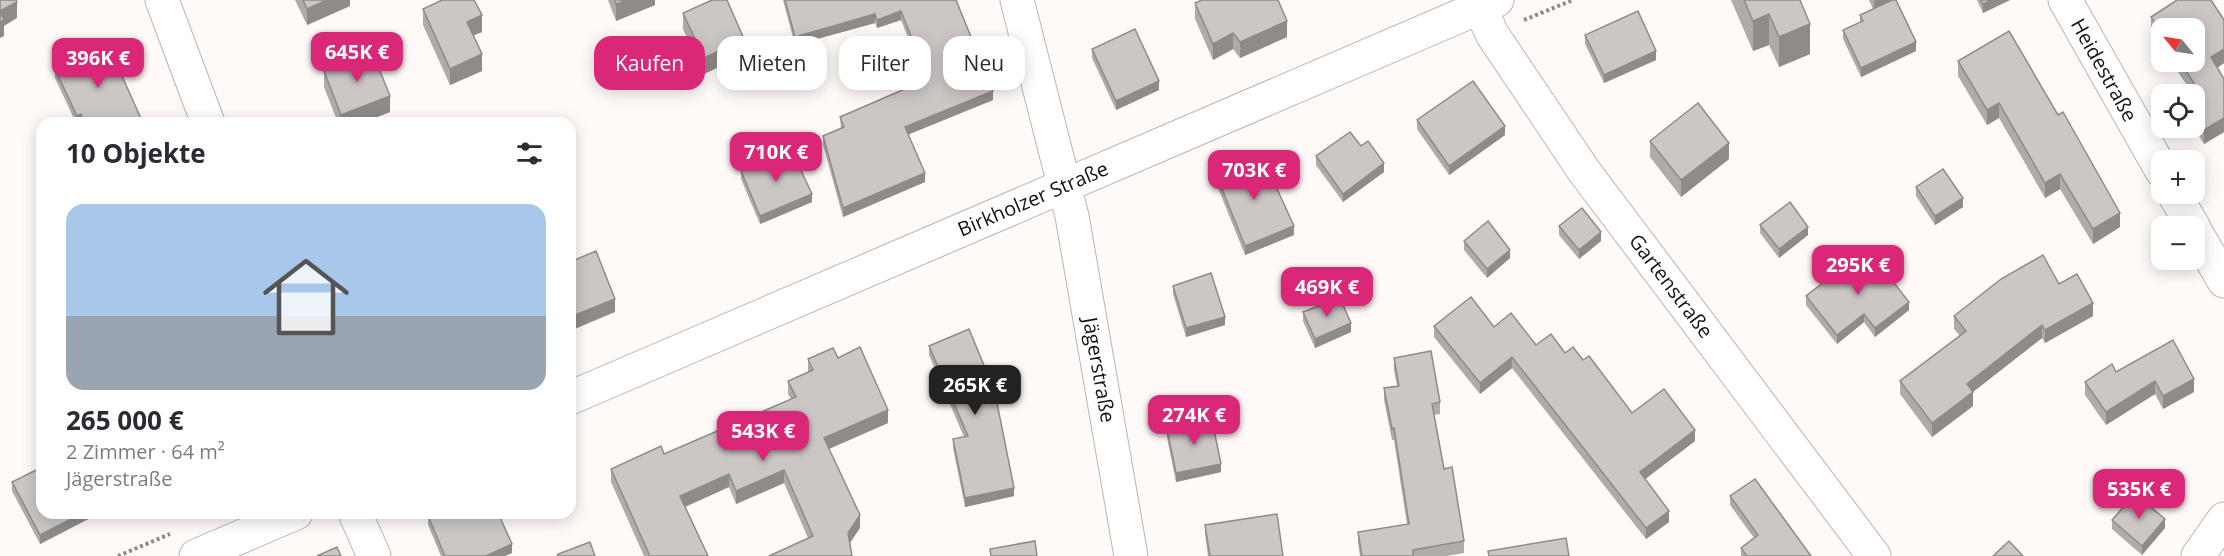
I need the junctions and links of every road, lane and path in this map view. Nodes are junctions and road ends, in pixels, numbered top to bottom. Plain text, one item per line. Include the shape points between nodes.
1 (162, 0) edge
2 (1017, 0) edge
3 (2065, 0) edge
4 (1488, 4) edge
5 (206, 117) edge
6 (2151, 152) edge
7 (1065, 185) junction
8 (2205, 247) edge
9 (2224, 281) edge
10 (576, 395) edge
11 (283, 519) edge
12 (358, 519) edge
13 (2224, 519) edge
14 (196, 556) edge
15 (374, 556) edge
16 (1131, 556) edge
17 (1874, 556) edge
18 (2198, 556) edge

1 - 5 street
2 - 7 street, Jägerstraße
3 - 6 street, Heidestraße
4 - 7 street, Birkholzer Straße
4 - 17 street, Gartenstraße via 1492,34 1584,171
7 - 10 street, Birkholzer Straße
7 - 16 street, Jägerstraße
8 - 9 street
11 - 14 street
12 - 15 street
13 - 18 street

